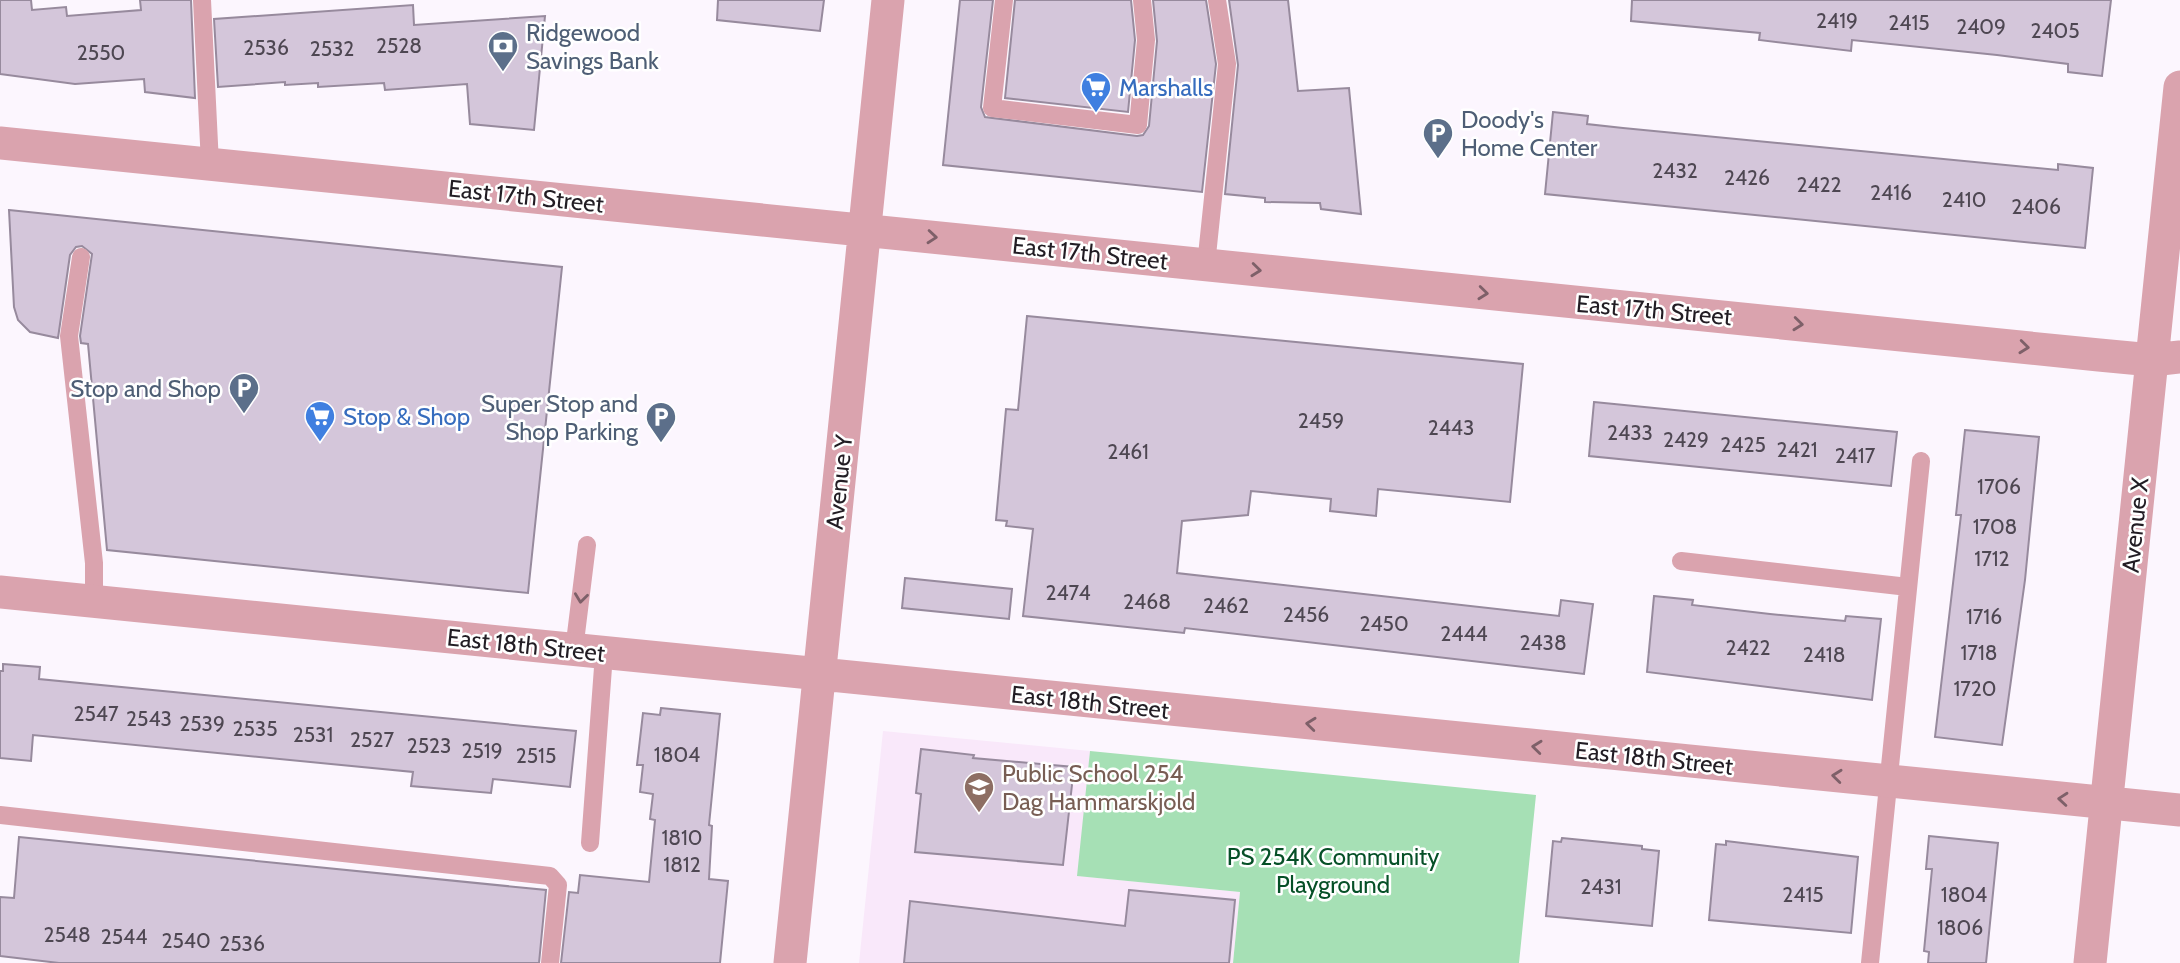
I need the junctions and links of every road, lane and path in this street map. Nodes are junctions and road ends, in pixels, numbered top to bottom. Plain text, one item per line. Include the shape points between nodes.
1 (202, 0) edge
2 (888, 0) edge
3 (1004, 0) edge
4 (1142, 0) edge
5 (1217, 0) edge
6 (2180, 87) edge
7 (0, 143) edge
8 (210, 164) junction
9 (864, 230) junction
10 (81, 257) dead end
11 (1206, 265) junction
12 (2166, 359) edge
13 (1921, 461) dead end
14 (587, 545) dead end
15 (1681, 561) dead end
16 (1908, 587) junction
17 (0, 592) edge
18 (94, 602) junction
19 (589, 652) junction
20 (819, 676) junction
21 (1888, 781) junction
22 (2106, 803) junction
23 (2180, 810) edge
24 (0, 815) edge
25 (590, 843) dead end
26 (550, 963) edge
27 (790, 963) edge
28 (1870, 963) edge
29 (2090, 963) edge

1 - 8 lane
2 - 9 street, Avenue Y
3 - 4 lane via 992,108 1138,125 1146,40
5 - 11 lane via 1227,64
6 - 12 street, Avenue X
7 - 8 street, East 17th Street
8 - 9 street, East 17th Street
9 -> 11 street, East 17th Street
9 - 20 street, Avenue Y
10 - 18 lane via 69,337 94,563
11 -> 12 street, East 17th Street
12 - 22 street, Avenue X
13 - 16 lane
14 -> 19 lane
15 - 16 lane
16 - 21 lane
17 - 18 street, East 18th Street
18 - 19 street, East 18th Street
19 - 20 street, East 18th Street
19 - 25 lane
21 -> 20 street, East 18th Street
20 - 27 street, Avenue Y
22 -> 21 street, East 18th Street
21 - 28 lane
22 - 23 street, East 18th Street
22 - 29 street, Avenue X
24 - 26 lane via 550,876 558,885

